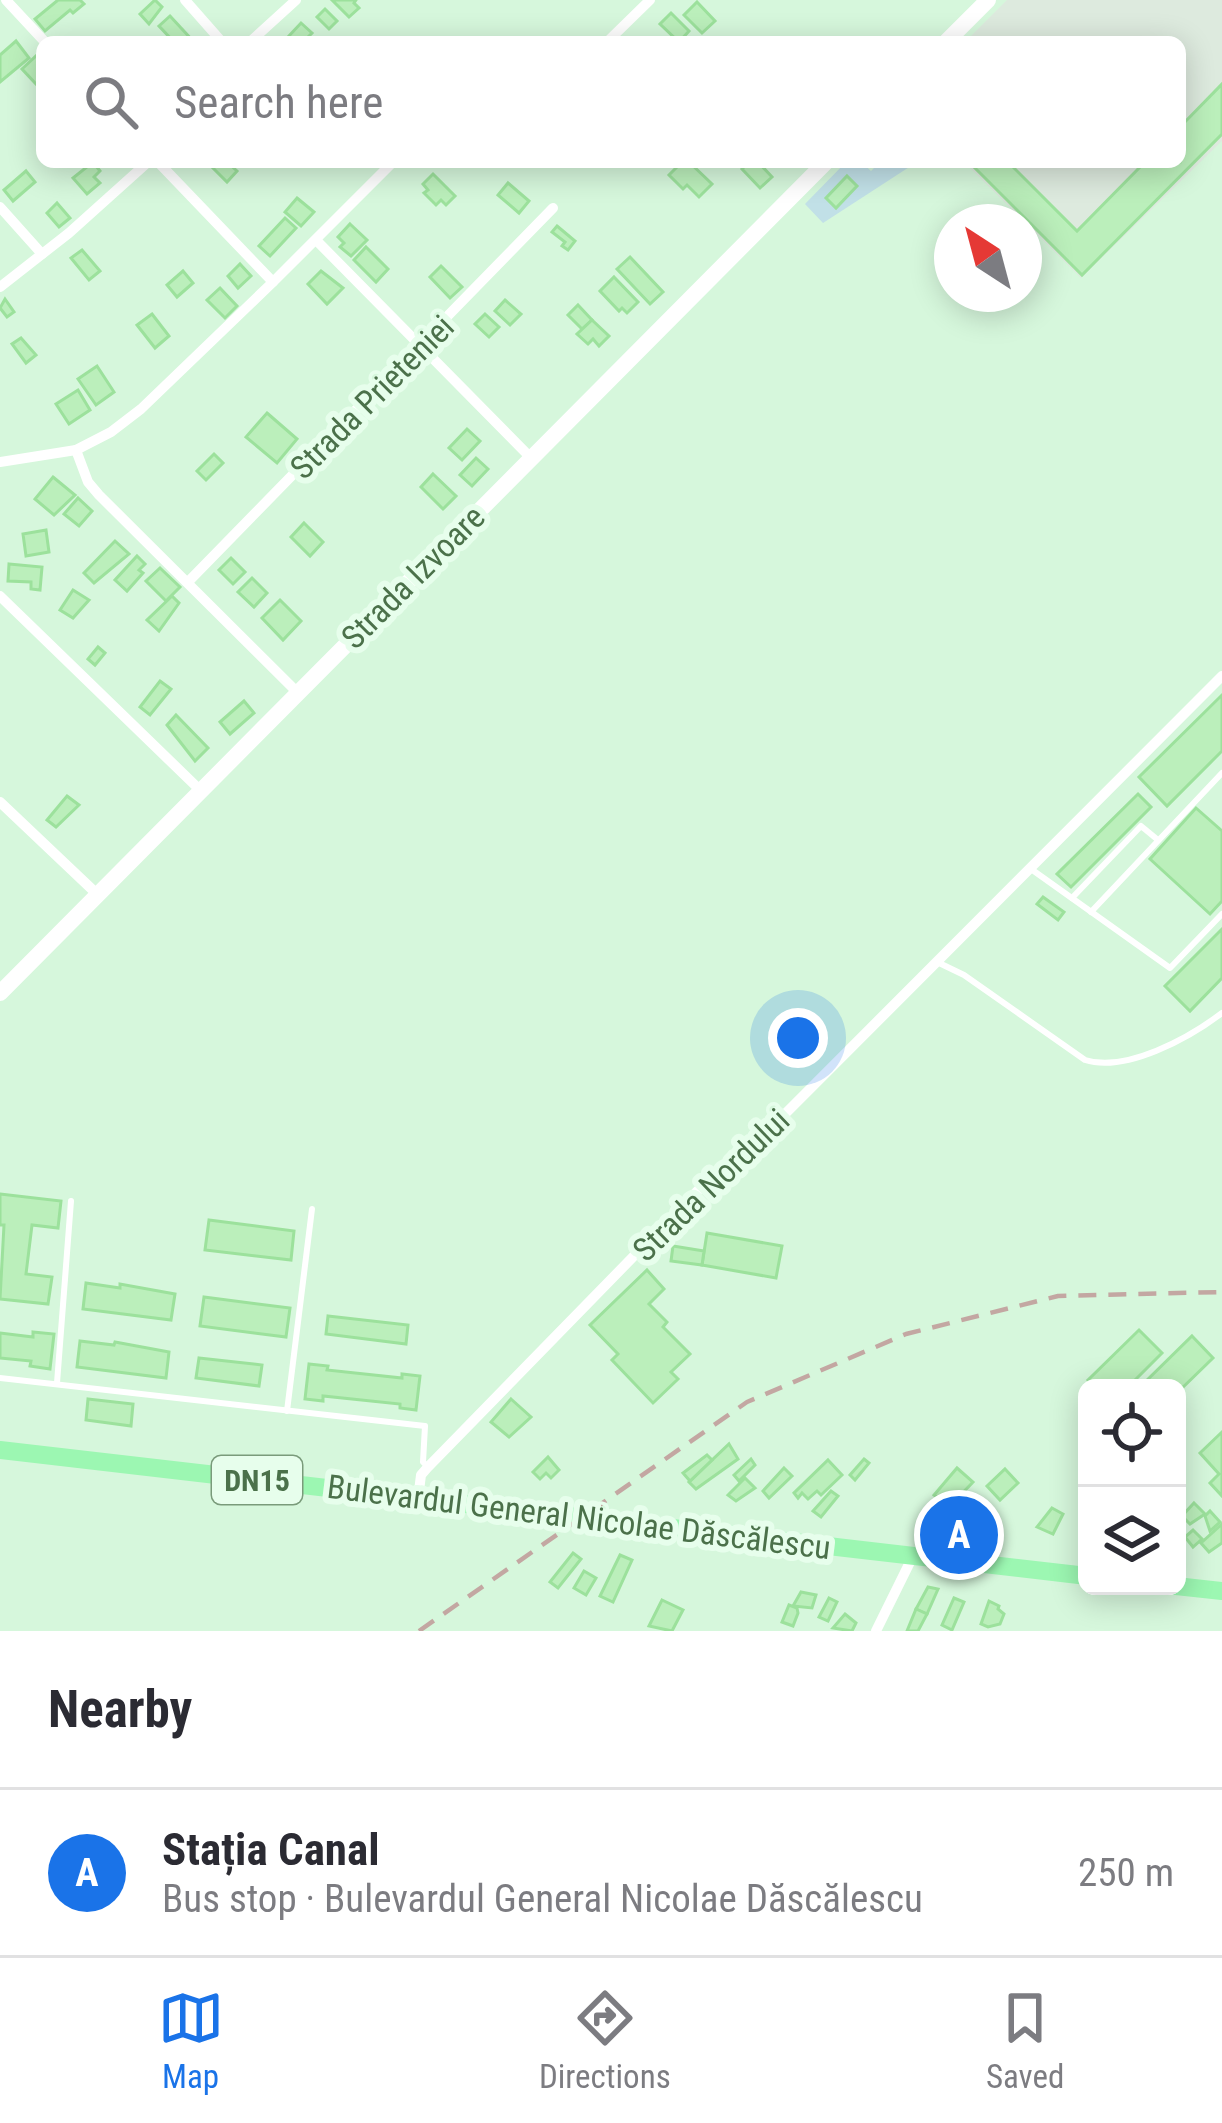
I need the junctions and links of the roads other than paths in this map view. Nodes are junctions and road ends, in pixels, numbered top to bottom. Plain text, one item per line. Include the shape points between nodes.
1 (6, 0) edge
2 (185, 0) edge
3 (296, 0) edge
4 (650, 0) edge
5 (988, 0) edge
6 (39, 36) edge
7 (217, 36) edge
8 (257, 36) edge
9 (614, 36) edge
10 (952, 36) edge
11 (141, 168) edge
12 (164, 168) edge
13 (387, 168) edge
14 (820, 168) edge
15 (0, 207) edge
16 (553, 208) dead end
17 (316, 240) junction
18 (42, 254) junction
19 (273, 282) junction
20 (0, 287) edge
21 (423, 345) junction
22 (76, 450) junction
23 (531, 458) junction
24 (0, 462) edge
25 (188, 582) junction
26 (0, 596) edge
27 (1222, 676) edge
28 (297, 692) junction
29 (1222, 773) edge
30 (200, 790) junction
31 (0, 802) edge
32 (1158, 841) junction
33 (1031, 869) junction
34 (97, 894) junction
35 (1072, 898) junction
36 (1090, 912) junction
37 (1222, 914) edge
38 (938, 962) junction
39 (0, 993) edge
40 (1222, 1013) edge
41 (71, 1201) dead end
42 (312, 1209) dead end
43 (0, 1378) edge
44 (57, 1384) junction
45 (287, 1411) junction
46 (0, 1452) edge
47 (428, 1467) junction
48 (418, 1498) junction
49 (913, 1556) junction
50 (1078, 1575) edge
51 (1186, 1587) edge
52 (1222, 1591) edge
53 (876, 1631) edge

1 - 6 street
2 - 7 street
3 - 8 street
4 - 9 street
5 - 10 main road
11 - 18 street
12 - 19 street
13 - 17 street
14 - 23 main road, Strada Izvoare
15 - 18 street
16 - 21 street, Strada Prieteniei
17 - 19 street
17 - 21 street
18 - 20 street
19 - 22 street via 141,409
21 - 23 street
21 - 25 street, Strada Prieteniei
22 - 24 street
22 - 25 street via 98,496
23 - 28 main road, Strada Izvoare
25 - 28 street
26 - 30 street
27 - 33 street, Strada Nordului
28 - 30 main road, Strada Izvoare
29 - 32 lane
30 - 34 main road, Strada Izvoare
31 - 34 street
32 - 35 lane via 1141,826
32 - 36 lane
33 - 35 lane
33 - 38 street, Strada Nordului
34 - 39 main road, Strada Izvoare
35 - 36 lane
36 - 37 lane via 1170,968
38 - 40 lane via 1102,1066 1143,1057
38 - 47 street, Strada Nordului via 757,1142 711,1177
41 - 44 lane
42 - 45 lane
43 - 44 lane
44 - 45 lane
45 - 47 lane via 425,1426
46 - 48 main road, Bulevardul General Nicolae Dăscălescu / DN15
47 - 48 street, Strada Nordului
48 - 49 main road, Bulevardul General Nicolae Dăscălescu / DN15
49 - 50 main road, Bulevardul General Nicolae Dăscălescu / DN15
49 - 53 street
51 - 52 main road

